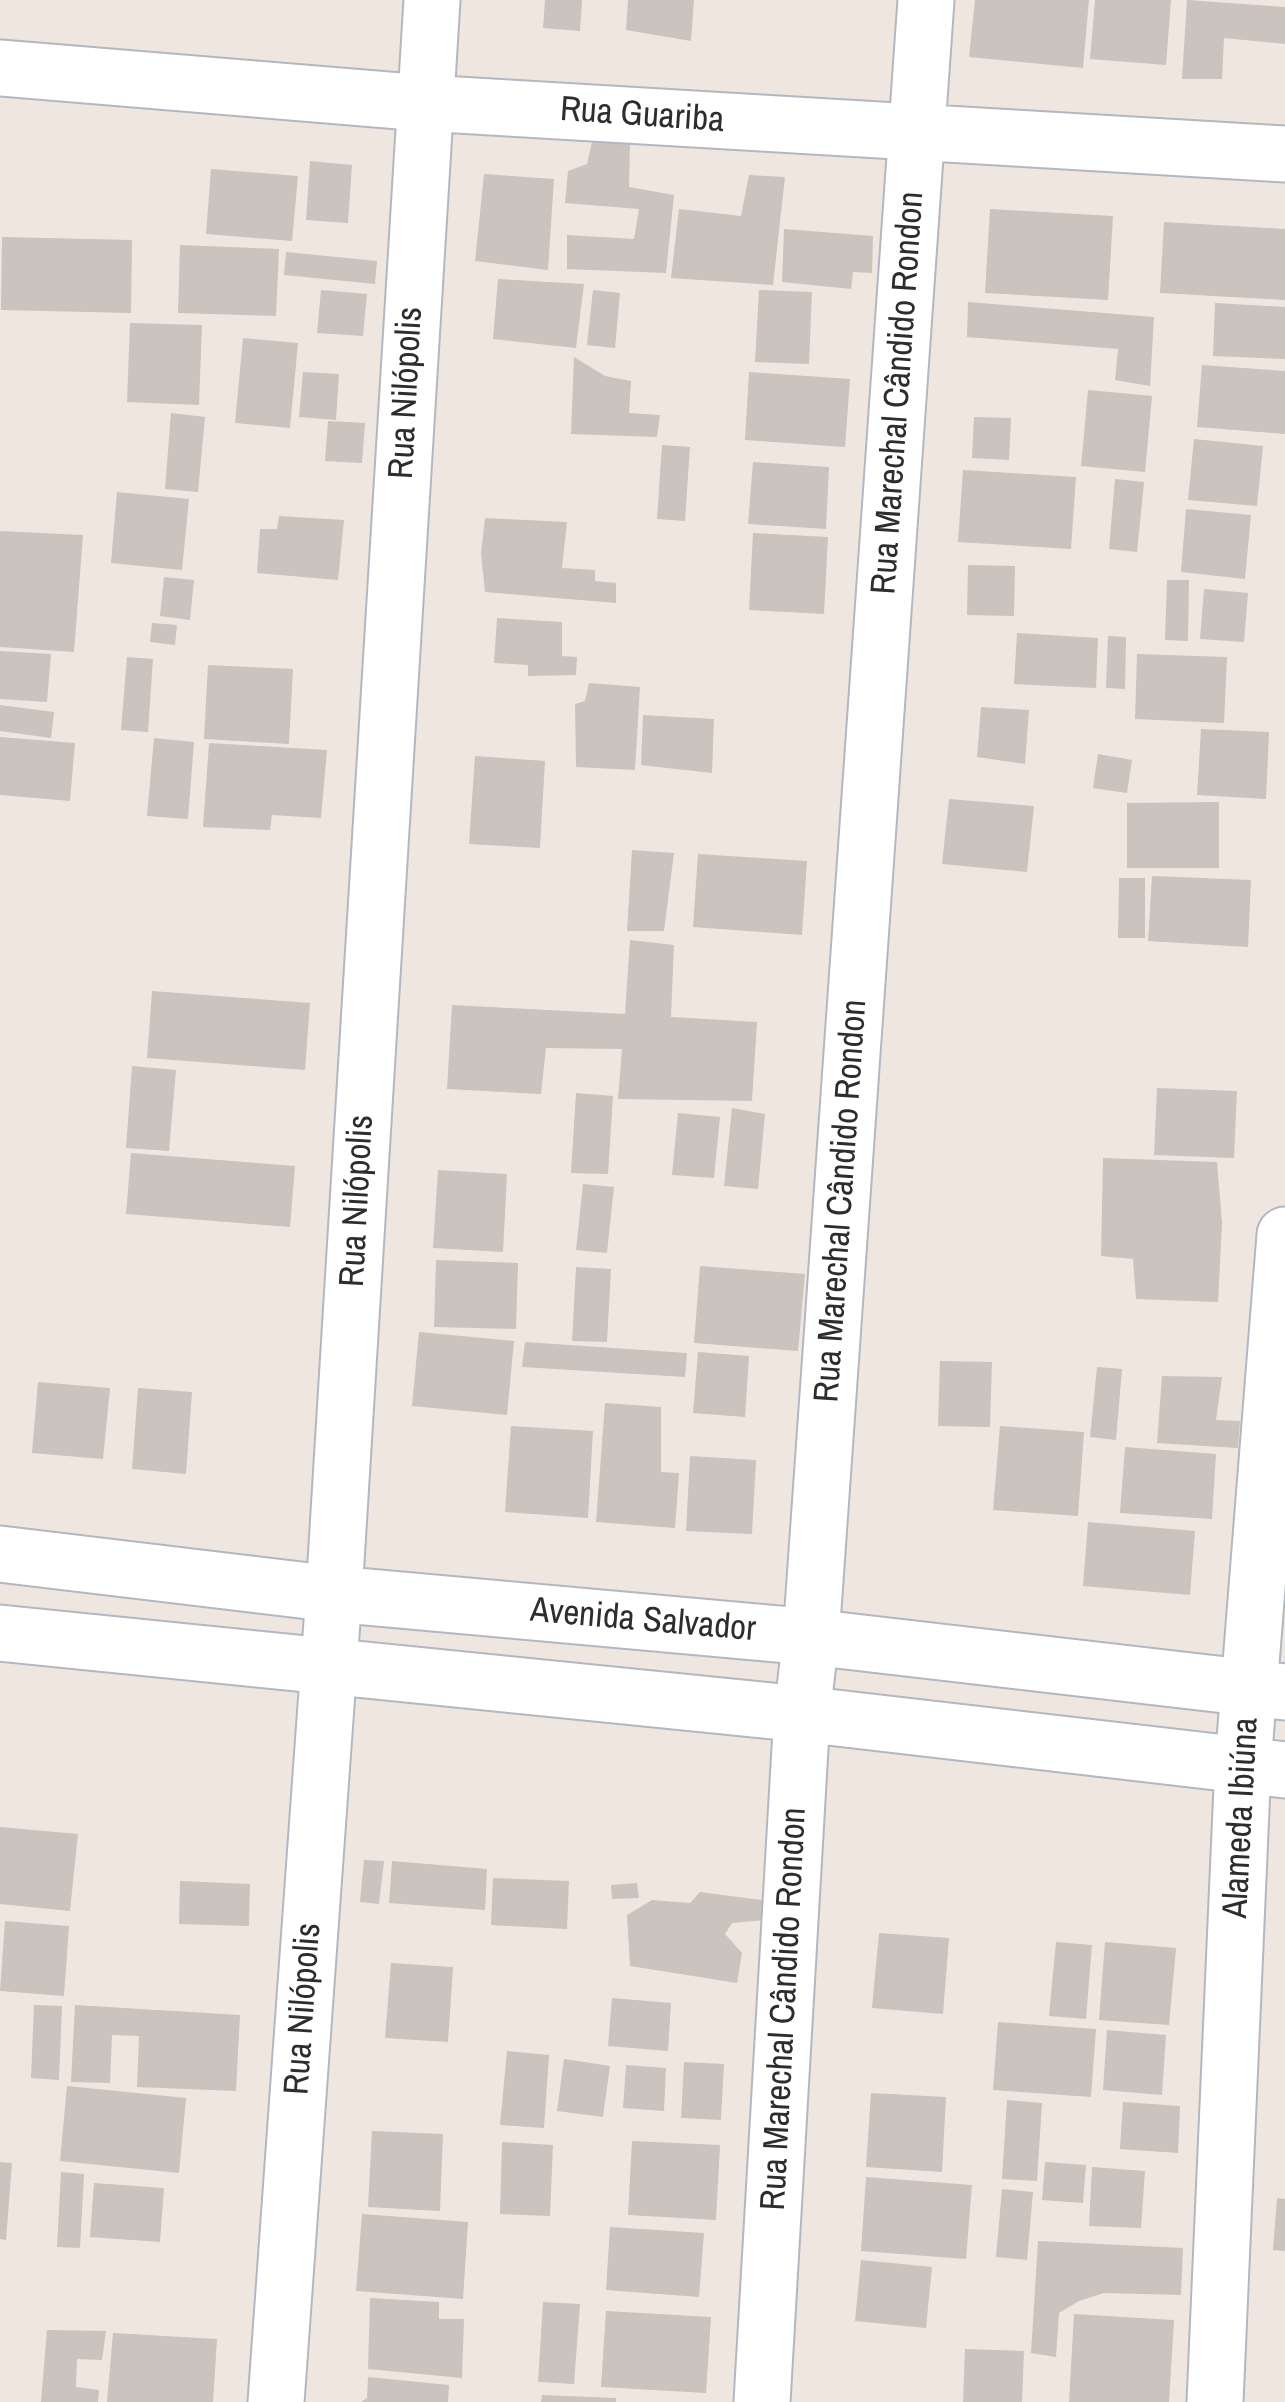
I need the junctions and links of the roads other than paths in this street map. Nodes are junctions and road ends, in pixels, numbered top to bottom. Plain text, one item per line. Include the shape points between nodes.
1 (432, 0) edge
2 (926, 0) edge
3 (0, 68) edge
4 (424, 103) junction
5 (918, 133) junction
6 (1285, 154) edge
7 (1285, 1235) edge
8 (0, 1554) edge
9 (334, 1594) junction
10 (0, 1633) edge
11 (811, 1636) junction
12 (328, 1668) junction
13 (1268, 1690) edge
14 (802, 1714) junction
15 (1264, 1767) edge
16 (276, 2402) edge
17 (762, 2402) edge
18 (1215, 2402) edge

1 - 4 street, Rua Nilópolis
2 - 5 street, Rua Marechal Cândido Rondon
3 - 4 street, Rua Guariba
4 - 5 street, Rua Guariba
4 - 9 street, Rua Nilópolis
5 - 6 street, Rua Guariba
5 - 11 street, Rua Marechal Cândido Rondon
7 - 13 street, Alameda Ibiúna
8 - 9 street, Avenida Salvador
9 - 11 street, Avenida Salvador
9 - 12 street, Rua Nilópolis
10 - 12 street
11 - 13 street, Avenida Salvador
11 - 14 street, Rua Marechal Cândido Rondon
12 - 14 street
12 - 16 street, Rua Nilópolis
13 - 15 street, Alameda Ibiúna
14 - 15 street
14 - 17 street, Rua Marechal Cândido Rondon
15 - 18 street, Alameda Ibiúna

